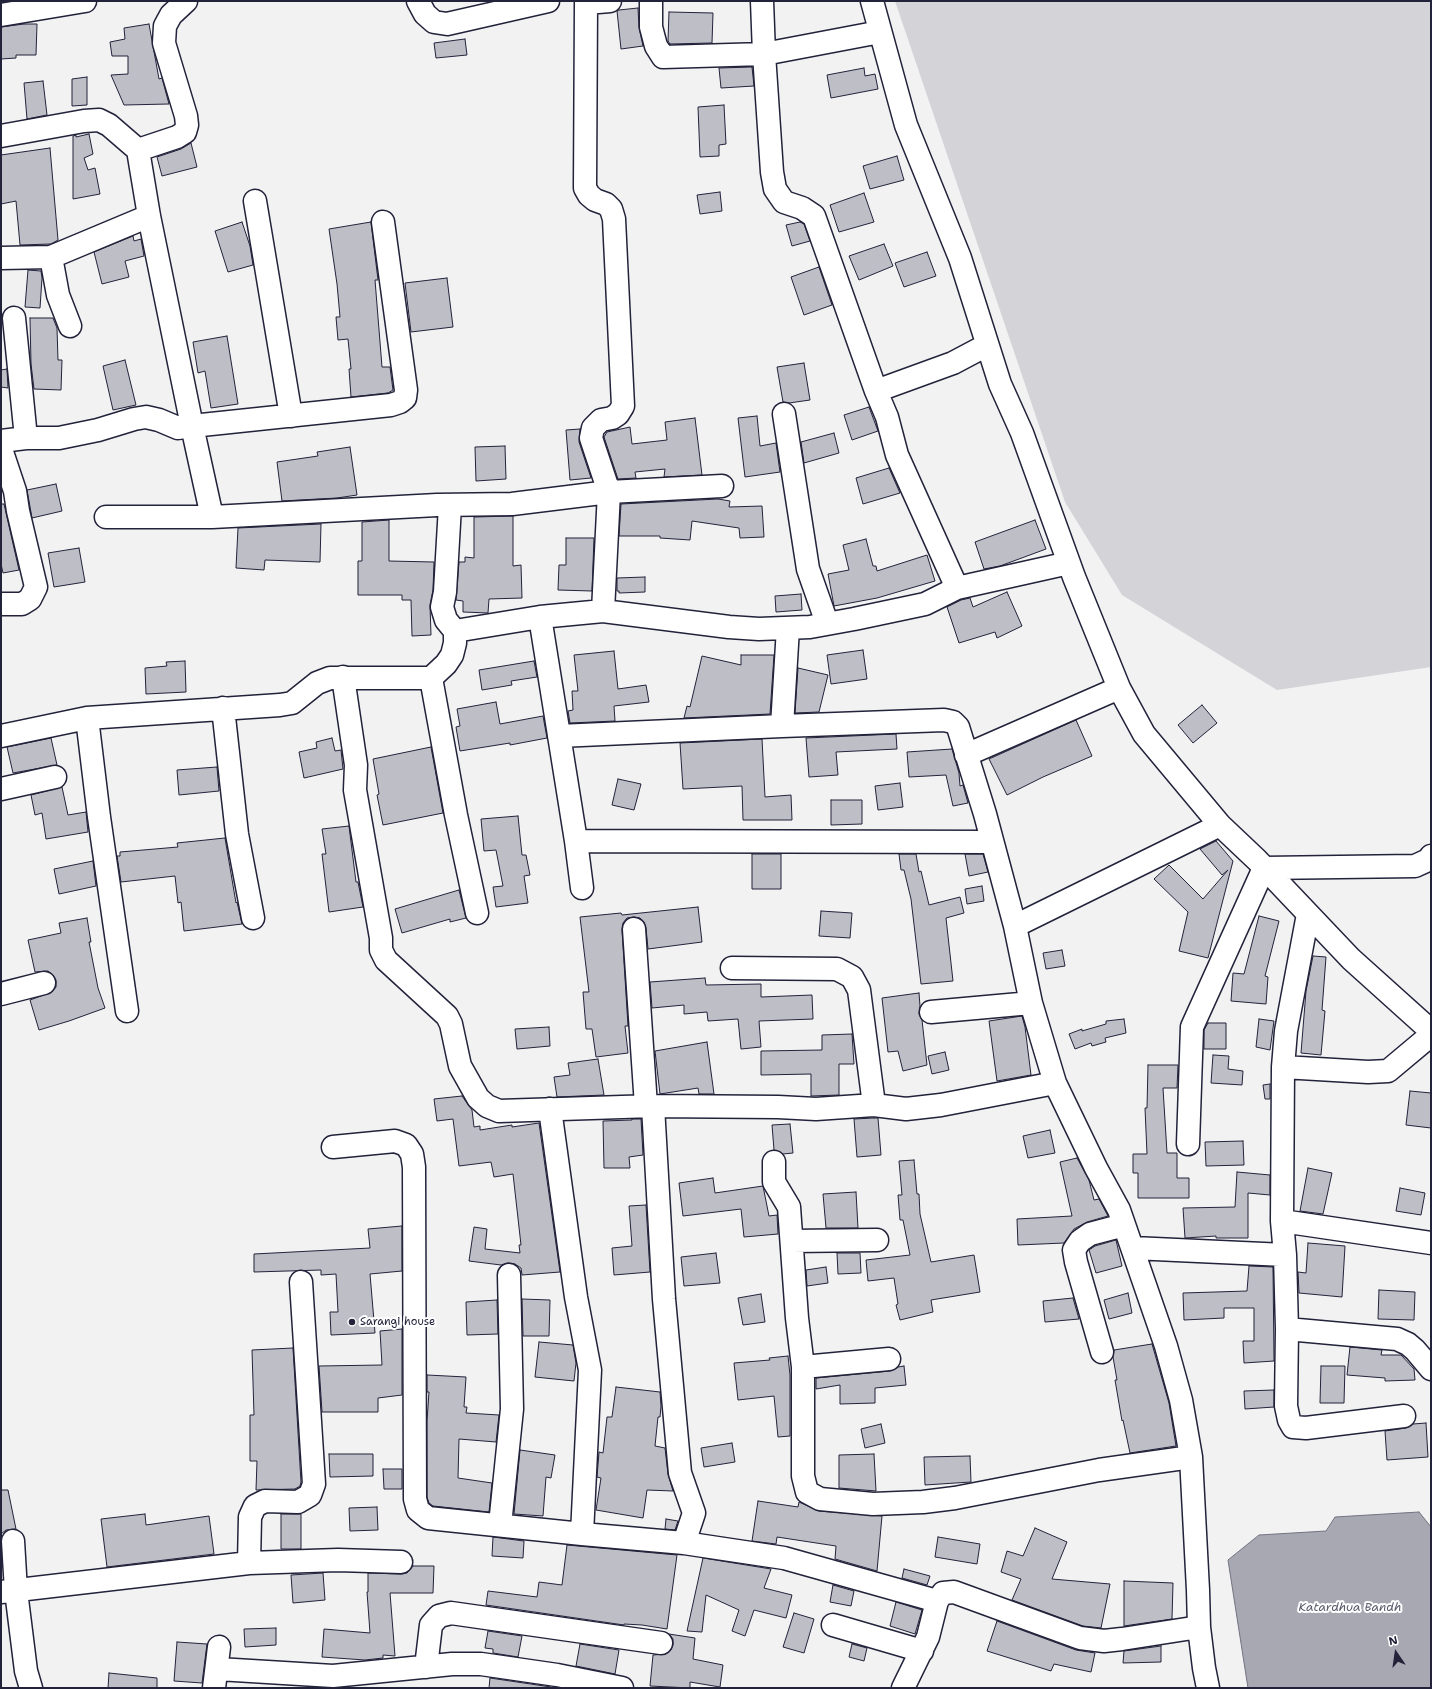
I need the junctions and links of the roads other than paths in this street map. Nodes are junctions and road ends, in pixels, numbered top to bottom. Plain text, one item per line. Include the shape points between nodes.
1 (85, 1) edge
2 (184, 1) edge
3 (418, 1) edge
4 (548, 1) edge
5 (610, 1) edge
6 (651, 1) edge
7 (762, 1) edge
8 (872, 1) edge
9 (584, 2) edge
10 (1, 15) edge
11 (880, 32) junction
12 (764, 54) junction
13 (1, 136) edge
14 (138, 150) junction
15 (255, 201) dead end
16 (149, 216) junction
17 (383, 222) dead end
18 (1, 258) edge
19 (50, 258) junction
20 (14, 318) dead end
21 (70, 326) dead end
22 (987, 345) junction
23 (876, 391) junction
24 (784, 414) dead end
25 (291, 416) junction
26 (192, 426) junction
27 (26, 438) junction
28 (1, 441) edge
29 (1, 449) edge
30 (722, 486) dead end
31 (609, 492) junction
32 (450, 506) junction
33 (106, 517) dead end
34 (212, 517) junction
35 (1069, 563) junction
36 (957, 588) junction
37 (1, 604) edge
38 (603, 611) junction
39 (540, 617) junction
40 (827, 623) junction
41 (788, 628) junction
42 (455, 631) junction
43 (343, 677) junction
44 (431, 678) junction
45 (1119, 688) junction
46 (223, 708) junction
47 (87, 718) junction
48 (782, 726) junction
49 (1, 736) edge
50 (559, 736) junction
51 (966, 755) junction
52 (55, 777) dead end
53 (1, 789) edge
54 (1220, 825) junction
55 (576, 841) junction
56 (992, 842) junction
57 (1431, 856) edge
58 (1264, 868) junction
59 (582, 888) dead end
60 (477, 913) dead end
61 (1308, 914) junction
62 (253, 918) dead end
63 (1015, 926) junction
64 (634, 929) dead end
65 (732, 968) dead end
66 (44, 983) dead end
67 (1, 994) edge
68 (1031, 1003) junction
69 (127, 1011) dead end
70 (931, 1012) dead end
71 (1431, 1031) edge
72 (1431, 1035) edge
73 (1283, 1067) junction
74 (1055, 1083) junction
75 (874, 1105) junction
76 (649, 1106) junction
77 (550, 1109) junction
78 (1188, 1144) dead end
79 (333, 1147) dead end
80 (774, 1162) dead end
81 (1282, 1221) junction
82 (1124, 1225) junction
83 (877, 1240) dead end
84 (792, 1241) junction
85 (1431, 1243) edge
86 (1132, 1248) junction
87 (1285, 1255) junction
88 (509, 1275) dead end
89 (301, 1282) dead end
90 (1287, 1329) junction
91 (1102, 1352) dead end
92 (889, 1358) dead end
93 (803, 1367) junction
94 (1431, 1369) edge
95 (1404, 1416) dead end
96 (1191, 1457) junction
97 (500, 1525) junction
98 (582, 1534) junction
99 (13, 1541) dead end
100 (684, 1543) junction
101 (401, 1562) dead end
102 (249, 1563) junction
103 (9, 1592) edge
104 (937, 1601) junction
105 (833, 1625) dead end
106 (1199, 1627) junction
107 (661, 1643) dead end
108 (219, 1647) dead end
109 (922, 1651) junction
110 (426, 1667) junction
111 (333, 1676) edge
112 (216, 1678) edge
113 (31, 1688) edge
114 (622, 1688) edge
115 (903, 1688) edge
116 (1208, 1688) edge

1 - 10 street
2 - 14 street via 165,26 164,43 187,125 184,132 177,137
3 - 4 street via 425,14 434,22 447,24
5 - 9 street
6 - 12 street via 651,27 656,46 663,57
7 - 12 street
8 - 11 street
9 - 31 street via 585,188 589,195 611,209 615,235 623,406 612,418 600,420 592,428 591,438
11 - 12 street
11 - 22 street via 906,126 960,258
12 - 23 street via 775,189 784,202 802,208 814,216
13 - 14 street via 99,120 109,125
14 - 16 street
15 - 25 street
16 - 19 street
16 - 26 street
17 - 25 street via 406,390 404,398 391,405
18 - 19 street
19 - 21 street via 58,295
20 - 27 street
22 - 23 street via 953,362
22 - 35 street
23 - 36 street via 887,417 897,455
24 - 40 street via 808,569
25 - 26 street
26 - 27 street via 178,428 146,417 59,438
26 - 34 street
27 - 28 street
29 - 37 street via 15,491 36,587 30,599 22,604
30 - 31 street
31 - 32 street via 512,504
31 - 38 street
32 - 34 street
32 - 42 street via 442,607 446,620
33 - 34 street
35 - 36 street
35 - 45 street
36 - 40 street via 925,604
38 - 39 street
38 - 41 street via 729,627
39 - 42 street
39 - 50 street
40 - 41 street
41 - 48 street
42 - 44 street via 452,655
43 - 44 street
43 - 46 street via 317,682 292,703
43 - 77 street via 356,765 355,790 381,950 386,960 447,1016 460,1066 478,1098 487,1106 499,1111
44 - 60 street
45 - 51 street
45 - 54 street via 1144,734
46 - 47 street
46 - 62 street via 237,834
47 - 49 street
47 - 69 street via 98,817
48 - 50 street
48 - 51 street via 944,720 953,722 958,727
50 - 55 street
51 - 56 street
52 - 53 street
54 - 58 street
54 - 63 street
55 - 56 street
55 - 59 street
56 - 63 street
57 - 58 street via 1416,866
58 - 61 street
58 - 78 street via 1192,1027
61 - 71 street via 1351,959
61 - 73 street via 1286,1031
63 - 68 street
64 - 76 street
65 - 75 street via 837,969 852,977 859,990
66 - 67 street
68 - 70 street
68 - 74 street
72 - 73 street via 1388,1071
73 - 81 street
74 - 75 street via 941,1105 906,1109
74 - 82 street via 1119,1210
75 - 76 street via 816,1109
76 - 77 street
76 - 100 street via 680,1473 694,1513
77 - 98 street via 576,1297 590,1370
79 - 97 street via 395,1141 406,1145 412,1154 415,1499 418,1510 428,1518
80 - 84 street via 774,1182 789,1207
81 - 85 street
81 - 87 street
82 - 86 street
82 - 91 street via 1090,1234 1080,1241 1074,1250
83 - 84 street
84 - 93 street
86 - 87 street
86 - 96 street via 1181,1400
87 - 90 street
88 - 97 street via 512,1409
89 - 102 street via 314,1484 310,1495 298,1502 265,1501 255,1506 250,1517
90 - 94 street via 1397,1339 1415,1350
90 - 95 street via 1286,1406 1289,1420 1294,1427 1306,1428
92 - 93 street
93 - 96 street via 803,1476 807,1492 820,1499 873,1504 923,1502 1099,1470
96 - 106 street
97 - 98 street
98 - 100 street
99 - 103 street
100 - 104 street via 784,1558
101 - 102 street via 338,1560
102 - 103 street
103 - 113 street
104 - 106 street via 943,1593 954,1592 1080,1638 1122,1639
104 - 109 street
105 - 109 street
106 - 116 street
107 - 110 street via 451,1613 439,1616 431,1625
108 - 112 street
109 - 115 street
110 - 111 street
110 - 114 street via 481,1664
111 - 112 street

